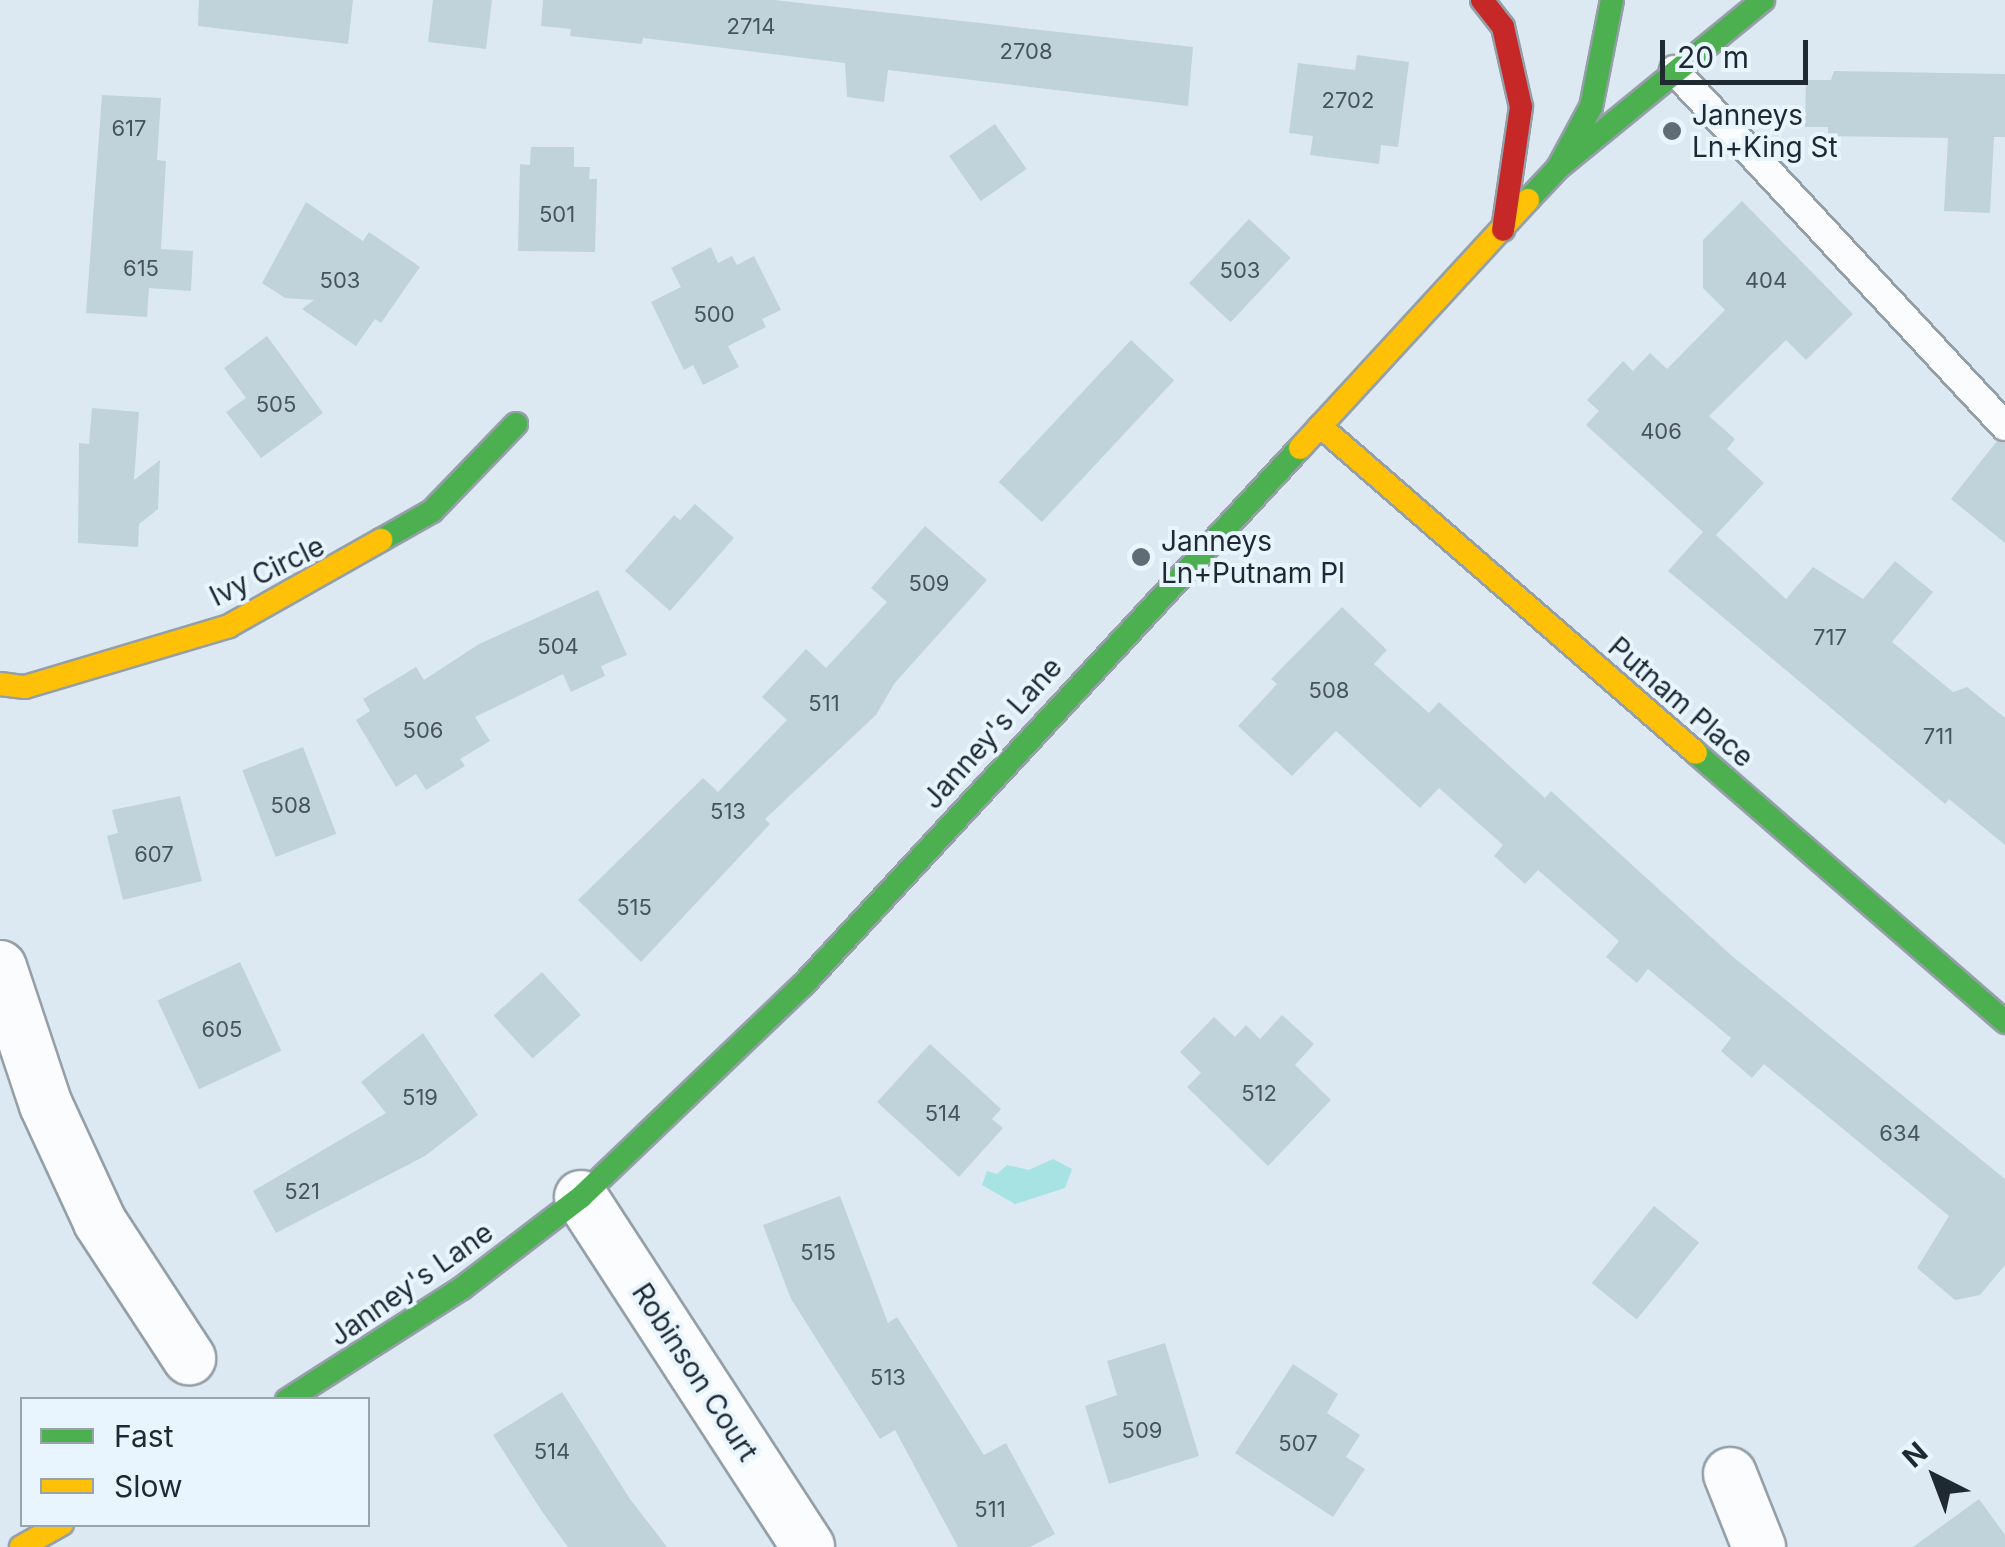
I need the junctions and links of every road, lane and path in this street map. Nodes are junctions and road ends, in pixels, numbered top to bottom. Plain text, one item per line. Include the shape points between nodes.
1 (1482, 0) edge
2 (1612, 0) edge
3 (1762, 0) edge
4 (1674, 70) junction
5 (1558, 168) junction
6 (1502, 230) junction
7 (516, 424) dead end
8 (1320, 426) junction
9 (2005, 426) edge
10 (0, 684) edge
11 (0, 967) edge
12 (2005, 1022) edge
13 (581, 1197) junction
14 (189, 1358) dead end
15 (293, 1397) edge
16 (1730, 1474) dead end
17 (57, 1527) edge
18 (22, 1547) edge
19 (808, 1547) edge
20 (1759, 1547) edge

1 - 6 main road via 1507,40 1521,107
2 - 5 main road, Janney's Lane via 1590,106
3 - 4 main road
4 - 5 main road
4 - 9 lane
5 - 6 main road, Janney's Lane
6 - 8 main road, Janney's Lane
7 - 10 main road, Ivy Circle via 432,512 230,626 24,687
8 - 12 main road, Putnam Place
8 - 13 main road, Janney's Lane via 803,985
11 - 14 street via 46,1105 100,1222
13 - 15 main road, Janney's Lane via 462,1288
13 - 19 street, Robinson Court
16 - 20 street
17 - 18 main road

